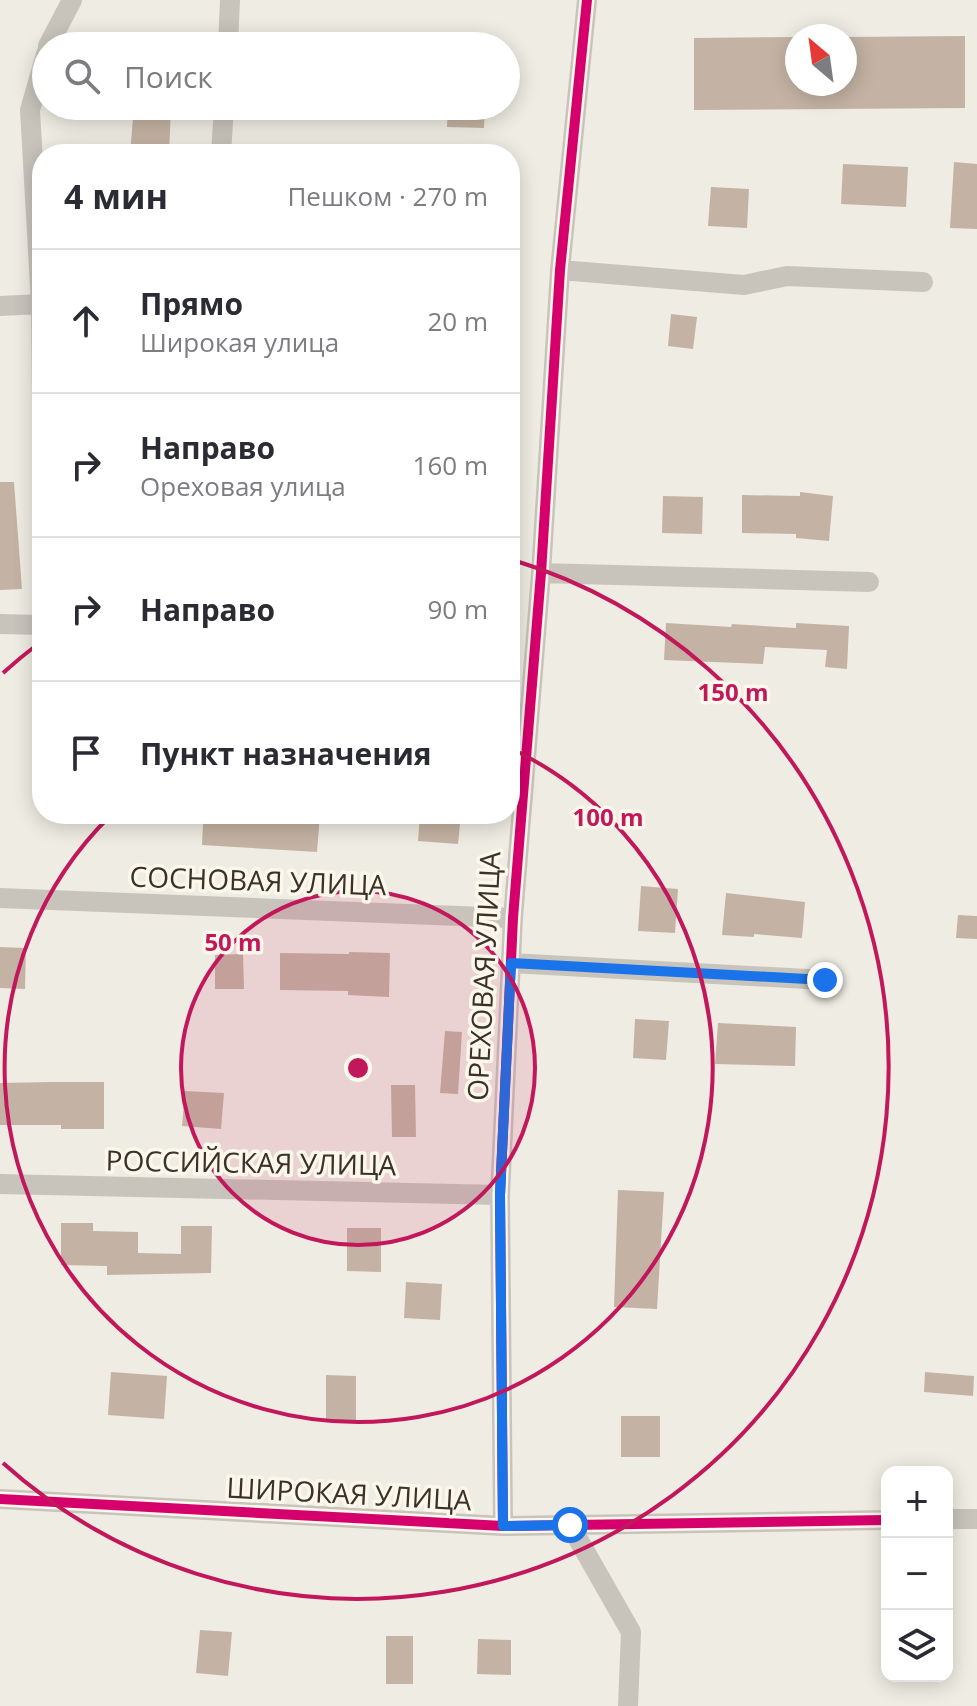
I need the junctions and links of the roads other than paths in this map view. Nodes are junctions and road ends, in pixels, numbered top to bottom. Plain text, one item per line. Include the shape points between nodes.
1 (72, 0) edge
2 (230, 0) edge
3 (587, 0) edge
4 (55, 32) edge
5 (229, 32) edge
6 (32, 103) edge
7 (223, 120) edge
8 (222, 144) edge
9 (32, 145) edge
10 (560, 270) junction
11 (923, 282) dead end
12 (32, 304) edge
13 (0, 306) edge
14 (541, 573) junction
15 (869, 582) dead end
16 (0, 624) edge
17 (32, 625) edge
18 (520, 709) edge
19 (516, 824) edge
20 (0, 898) edge
21 (513, 918) junction
22 (511, 963) junction
23 (825, 980) dead end
24 (0, 1184) edge
25 (500, 1195) junction
26 (0, 1499) edge
27 (953, 1519) edge
28 (977, 1519) edge
29 (881, 1520) edge
30 (570, 1525) junction
31 (503, 1526) junction
32 (628, 1706) edge

1 - 4 street
2 - 5 street
3 - 10 street, ОРЕХОВАЯ УЛИЦА
6 - 9 street
7 - 8 street
10 - 11 street via 744,285 787,276
10 - 14 street, ОРЕХОВАЯ УЛИЦА
12 - 13 street
14 - 15 street
14 - 18 street, ОРЕХОВАЯ УЛИЦА
16 - 17 street
19 - 21 street, ОРЕХОВАЯ УЛИЦА
20 - 21 street, СОСНОВАЯ УЛИЦА
21 - 22 street, ОРЕХОВАЯ УЛИЦА
22 - 23 street
22 - 25 street, ОРЕХОВАЯ УЛИЦА
24 - 25 street, РОССИЙСКАЯ УЛИЦА
25 - 31 street, ОРЕХОВАЯ УЛИЦА
26 - 31 street, ШИРОКАЯ УЛИЦА
27 - 28 street
29 - 30 street, ШИРОКАЯ УЛИЦА
30 - 31 street, ШИРОКАЯ УЛИЦА
30 - 32 street via 631,1632

